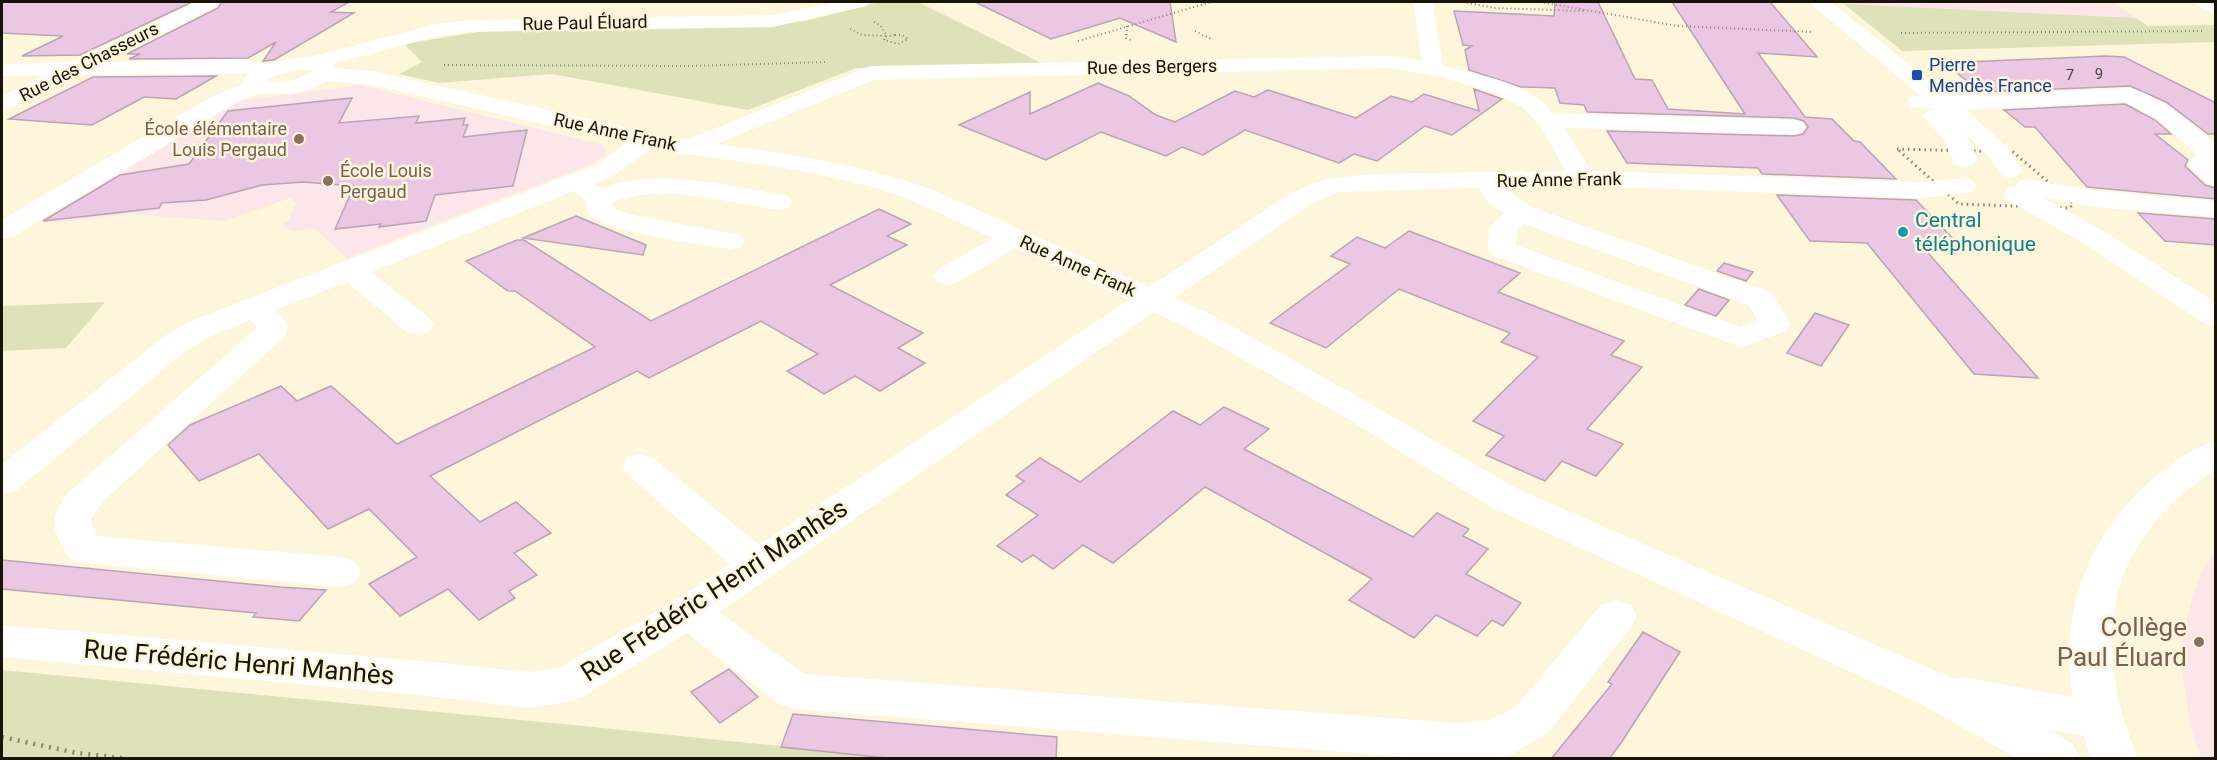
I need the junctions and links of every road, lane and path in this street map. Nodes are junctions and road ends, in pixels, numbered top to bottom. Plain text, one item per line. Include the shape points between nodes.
1 (210, 2) edge
2 (860, 2) edge
3 (1211, 2) edge
4 (1423, 2) edge
5 (1463, 2) edge
6 (1540, 2) edge
7 (1801, 2) edge
8 (1820, 2) edge
9 (2204, 2) edge
10 (471, 7) dead end
11 (2216, 9) edge
12 (1594, 11) junction
13 (437, 30) junction
14 (2204, 32) dead end
15 (1848, 33) junction
16 (907, 37) joint
17 (1074, 42) dead end
18 (1427, 68) junction
19 (75, 69) junction
20 (319, 69) junction
21 (2, 70) edge
22 (261, 79) junction
23 (2130, 95) junction
24 (2057, 99) junction
25 (1930, 102) junction
26 (2, 105) edge
27 (1545, 120) junction
28 (1794, 127) dead end
29 (645, 141) junction
30 (690, 148) junction
31 (1964, 160) junction
32 (1582, 178) junction
33 (2216, 178) edge
34 (1487, 181) junction
35 (575, 183) junction
36 (1999, 187) junction
37 (600, 198) junction
38 (779, 202) dead end
39 (2216, 209) edge
40 (1521, 213) junction
41 (2, 231) edge
42 (1014, 237) junction
43 (730, 241) dead end
44 (350, 269) junction
45 (948, 276) dead end
46 (1152, 299) junction
47 (253, 307) junction
48 (2216, 317) edge
49 (418, 325) dead end
50 (2216, 452) edge
51 (640, 466) dead end
52 (2, 482) edge
53 (758, 566) junction
54 (341, 572) dead end
55 (689, 612) junction
56 (1616, 616) dead end
57 (2, 641) edge
58 (1935, 690) junction
59 (2, 737) edge
60 (2108, 740) edge
61 (122, 759) edge
62 (2057, 759) edge

1 - 19 street, Rue des Chasseurs
2 - 13 street, Rue Paul Éluard via 772,21 505,24
3 - 17 path
4 - 18 street via 1433,64
5 - 12 path via 1495,8
6 - 12 path
7 - 15 street
8 - 15 street
9 - 11 street
10 - 13 street
12 - 15 path via 1678,26
13 - 20 street, Rue Paul Éluard
14 - 15 path
15 - 25 street
16 - 16 path via 898,44 884,39 895,35
18 - 27 street, Rue des Bergers via 1524,99
18 - 30 street, Rue des Bergers via 1387,62 870,73
19 - 21 street
19 - 22 street via 241,66
19 - 26 street, Rue des Chasseurs
20 - 22 street via 290,65
20 - 29 street, Rue Anne Frank
22 - 41 street
23 - 24 street
23 - 24 street via 2119,82 2109,78 2023,82
23 - 33 street via 2164,113 2212,154 2200,164
24 - 25 street
25 - 31 street via 1952,130
25 - 36 street via 1998,152
27 - 28 street
27 - 32 street, Rue des Bergers
29 - 30 street, Rue Anne Frank
29 - 35 street via 605,170
30 - 42 street, Rue Anne Frank via 854,173 919,194
31 - 36 street via 1987,163
31 - 36 street via 1945,164 1944,174
32 - 34 street, Rue Anne Frank
32 - 36 street, Rue Anne Frank via 1922,190
34 - 40 street via 1497,196
34 - 46 street, Rue Anne Frank via 1371,182 1316,191
35 - 37 street
35 - 44 street
36 - 39 street
36 - 48 street via 2065,219
37 - 38 street via 630,187 667,185
37 - 43 street via 601,214 613,218
40 - 40 street via 1503,228 1502,249 1741,338 1775,324 1761,299
42 - 45 street
42 - 46 street, Rue Anne Frank
44 - 47 street
44 - 49 street
46 - 53 street, Rue Frédéric Henri Manhès
46 - 58 street via 1350,406 1504,498
47 - 52 street via 176,343
47 - 54 street via 272,324 271,332 89,493 74,510 73,534 84,549
50 - 60 street via 2162,488 2128,524 2106,560 2095,598 2090,639 2093,685
51 - 53 street
53 - 55 street, Rue Frédéric Henri Manhès
55 - 56 street via 795,691 1455,742 1498,739 1532,720
55 - 57 street, Rue Frédéric Henri Manhès via 568,684 529,690
58 - 60 street
58 - 62 street
59 - 61 path

